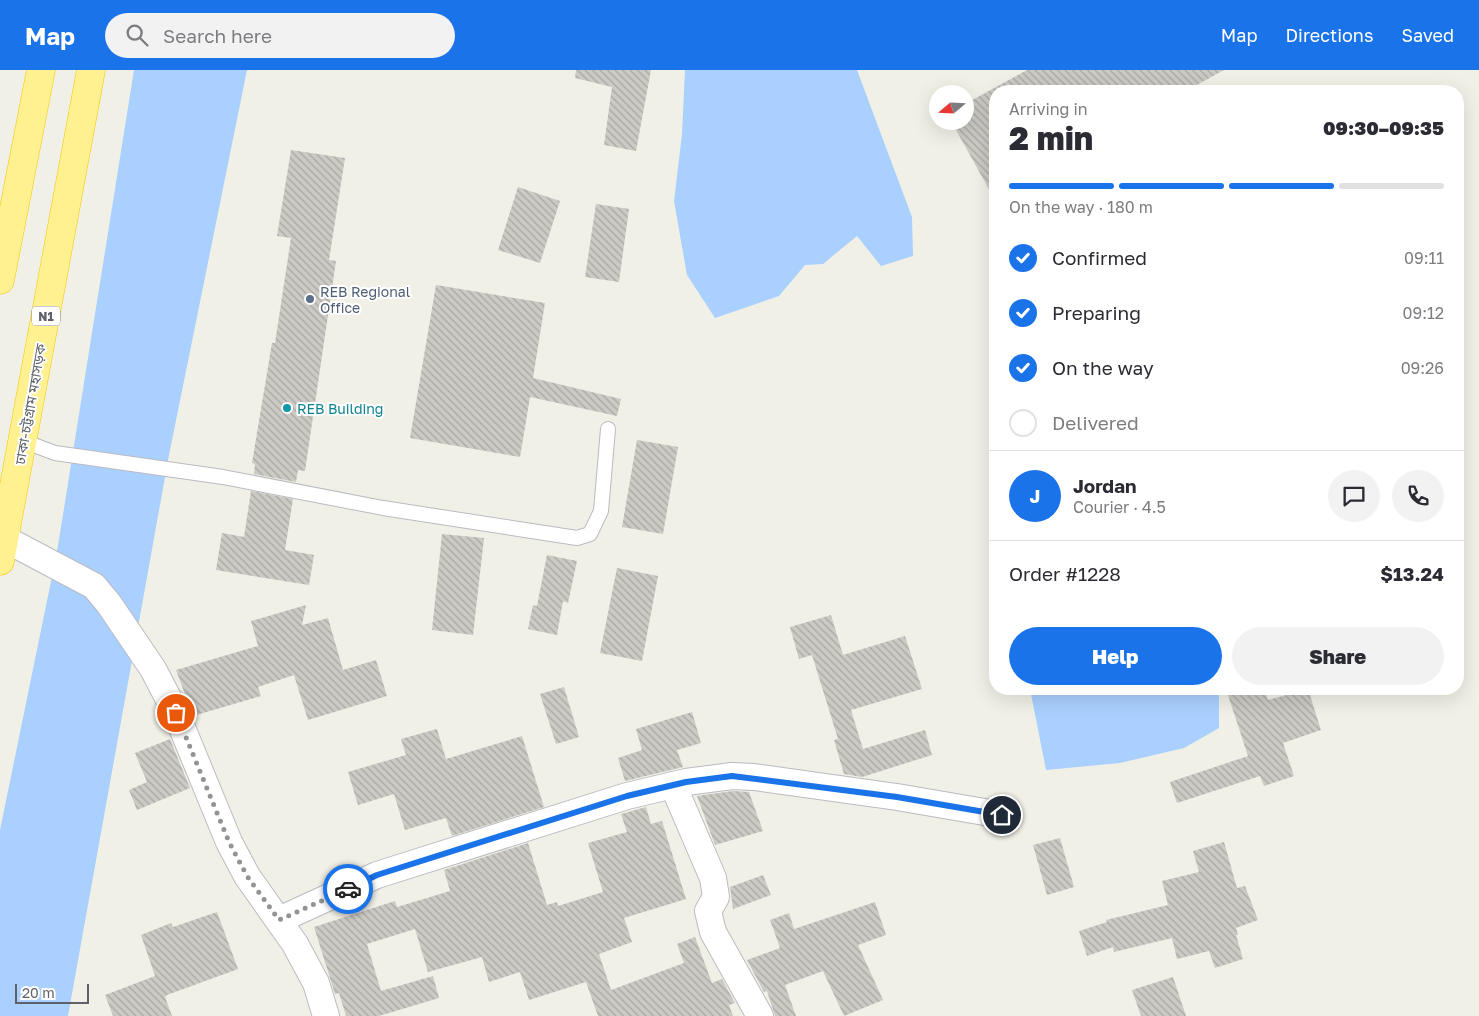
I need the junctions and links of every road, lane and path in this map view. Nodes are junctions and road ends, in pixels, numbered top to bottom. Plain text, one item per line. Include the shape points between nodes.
1 (41, 70) edge
2 (91, 70) edge
3 (0, 280) edge
4 (608, 430) dead end
5 (23, 441) junction
6 (3, 535) edge
7 (673, 785) junction
8 (1002, 815) dead end
9 (279, 920) junction
10 (326, 1016) edge
11 (760, 1016) edge

1 - 3 highway
2 - 5 highway, ঢাকা-চট্টগ্রাম মহাসড়ক / N1
4 - 5 lane via 601,511 590,534 577,538 384,508 222,477 56,453
5 - 6 highway, ঢাকা-চট্টগ্রাম মহাসড়ক / N1
6 - 9 street via 94,586 109,604 166,691 229,842 247,876
7 - 8 street via 732,776 754,777
7 - 9 street via 627,796 377,875
7 - 11 street via 714,878 716,898 708,911 713,932
9 - 10 street via 316,984

